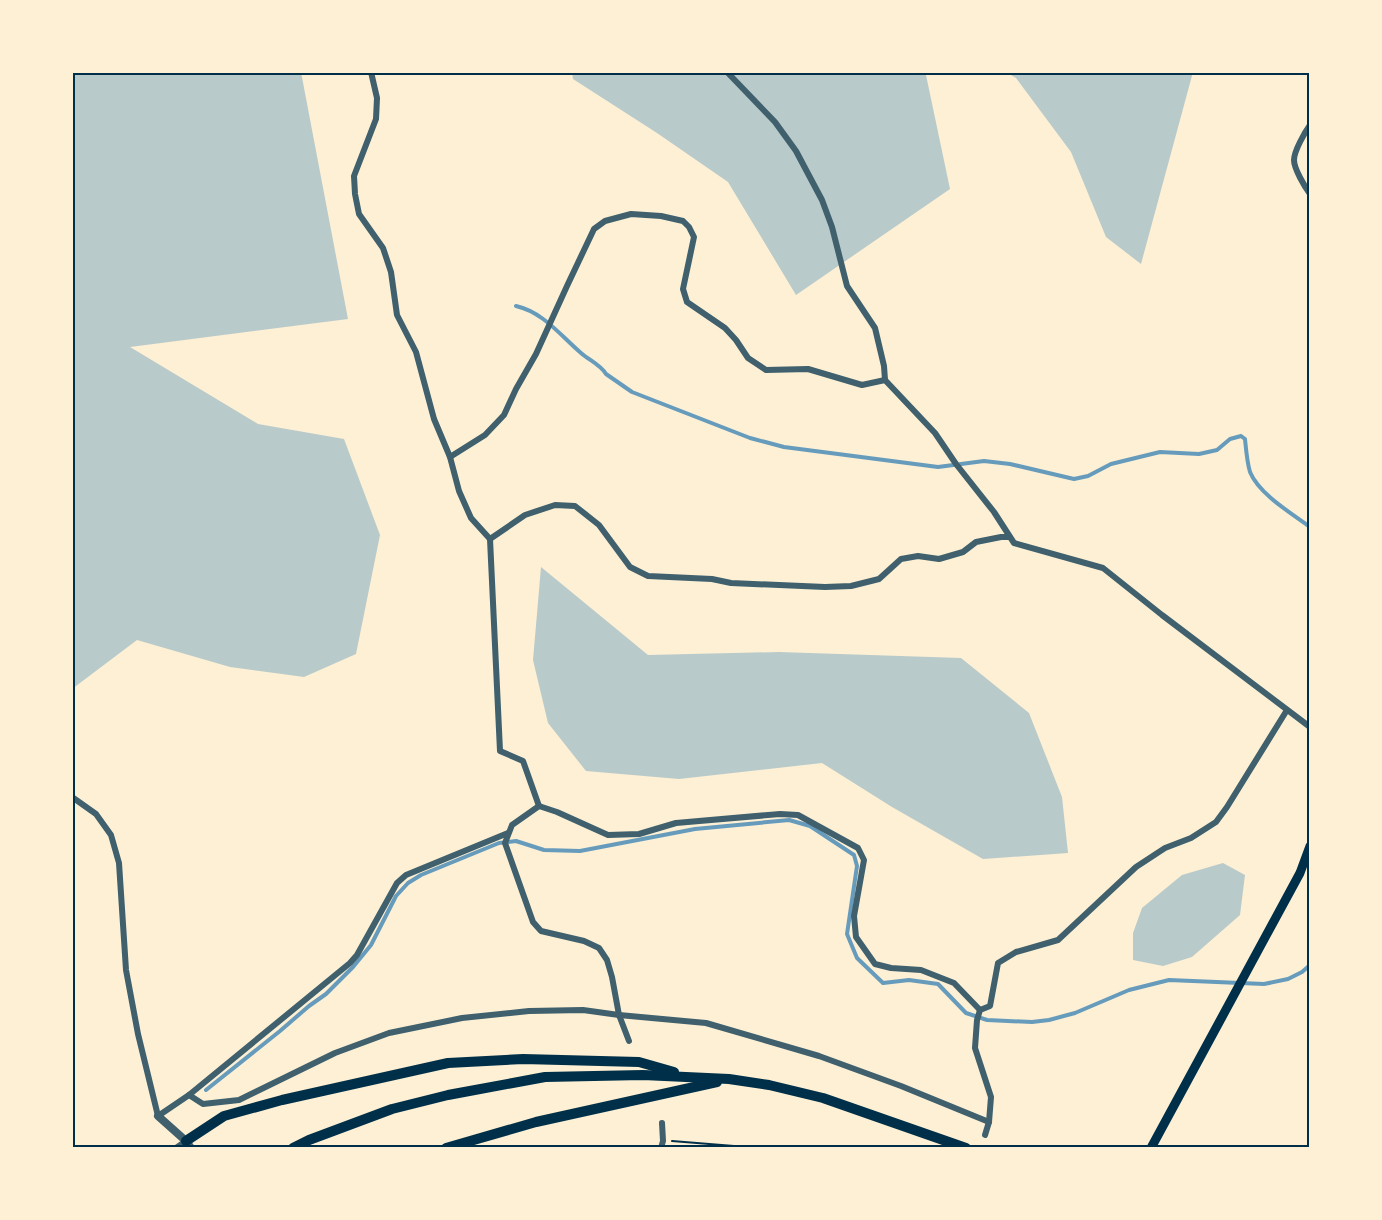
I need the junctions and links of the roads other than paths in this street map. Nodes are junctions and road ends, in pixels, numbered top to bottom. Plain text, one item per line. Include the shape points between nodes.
1 (371, 72) edge
2 (727, 72) edge
3 (1310, 125) edge
4 (1310, 194) edge
5 (885, 380) junction
6 (450, 457) junction
7 (1009, 537) junction
8 (490, 538) junction
9 (1287, 710) junction
10 (1310, 727) edge
11 (72, 797) edge
12 (539, 806) junction
13 (507, 833) junction
14 (1310, 846) edge
15 (980, 1010) junction
16 (619, 1015) junction
17 (629, 1041) dead end
18 (692, 1077) junction
19 (729, 1079) junction
20 (189, 1095) junction
21 (158, 1116) junction
22 (989, 1122) junction
23 (662, 1123) dead end
24 (985, 1135) dead end
25 (188, 1144) edge
26 (662, 1144) edge
27 (176, 1148) edge
28 (293, 1148) edge
29 (446, 1148) edge
30 (966, 1148) edge
31 (1151, 1148) edge

1 - 6 street via 377,98 376,119 354,176 359,214 383,248 397,315 416,352 434,419
2 - 5 street via 775,122 796,151 822,200 847,286 875,328
3 - 4 street via 1294,159
5 - 6 street via 862,385 808,369 766,370 748,358 725,327 687,302 683,289 694,237 689,227 683,221 661,216 631,214 605,220 594,229 504,415 485,435
5 - 7 street via 935,433
6 - 8 street via 471,518
7 - 8 street via 976,543 963,552 939,559 901,559 879,579 825,587 648,576 630,567 599,525 574,506 555,504 525,515
7 - 9 street via 1014,543 1103,568
8 - 12 street via 500,752 523,761
9 - 10 street
9 - 15 street via 1216,822 1136,867 1058,940 1016,952 998,963 990,1006
11 - 21 street via 96,814 114,844 119,863 126,970
12 - 13 street
12 - 15 street via 608,835 639,834 676,823 798,815 858,848 864,860 854,916 856,937 875,964 921,970 954,983
13 - 16 street via 505,843 533,922 541,931 599,948 607,960
13 - 20 street via 406,875 397,883 350,963
14 - 31 main road via 1300,873
15 - 22 street via 975,1048 991,1097
16 - 17 street
16 - 20 street via 583,1010 529,1011 462,1018 389,1033 335,1053 239,1100 203,1104
16 - 22 street via 706,1023 808,1052
18 - 19 highway
18 - 25 highway via 639,1062 524,1059 448,1063 224,1116
18 - 28 highway via 545,1077 392,1109
19 - 29 highway via 536,1122
19 - 30 highway via 823,1098
20 - 21 street
21 - 25 street
22 - 24 street
23 - 26 street
25 - 27 street

